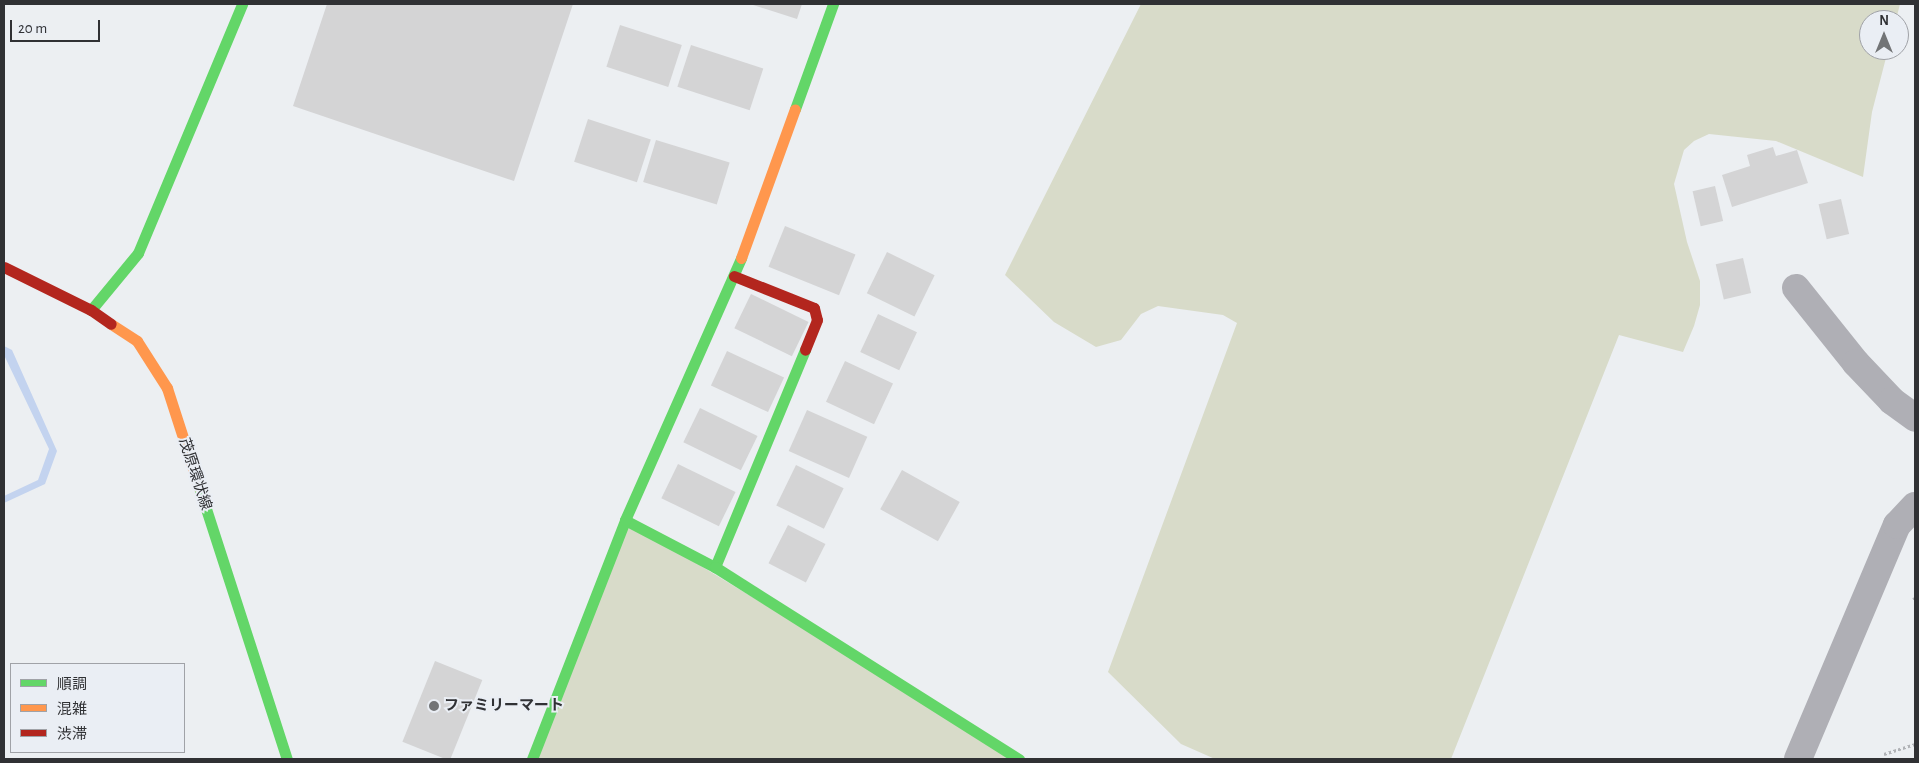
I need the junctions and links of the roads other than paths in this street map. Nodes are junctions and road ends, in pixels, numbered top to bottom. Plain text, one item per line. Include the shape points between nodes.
1 (833, 4) edge
2 (235, 6) edge
3 (4, 267) edge
4 (734, 276) junction
5 (1796, 288) dead end
6 (91, 310) junction
7 (1915, 418) edge
8 (1915, 506) edge
9 (625, 520) junction
10 (715, 567) junction
11 (287, 759) edge
12 (532, 759) edge
13 (1019, 759) edge
14 (1798, 759) edge

1 - 4 street
2 - 6 street via 138,253
3 - 6 street, 茂原環状線
4 - 9 street
4 - 10 street via 814,308 817,320
5 - 7 street via 1892,401
6 - 11 street, 茂原環状線 via 137,341 167,388
8 - 14 street via 1897,525
9 - 10 street
9 - 12 street
10 - 13 street

